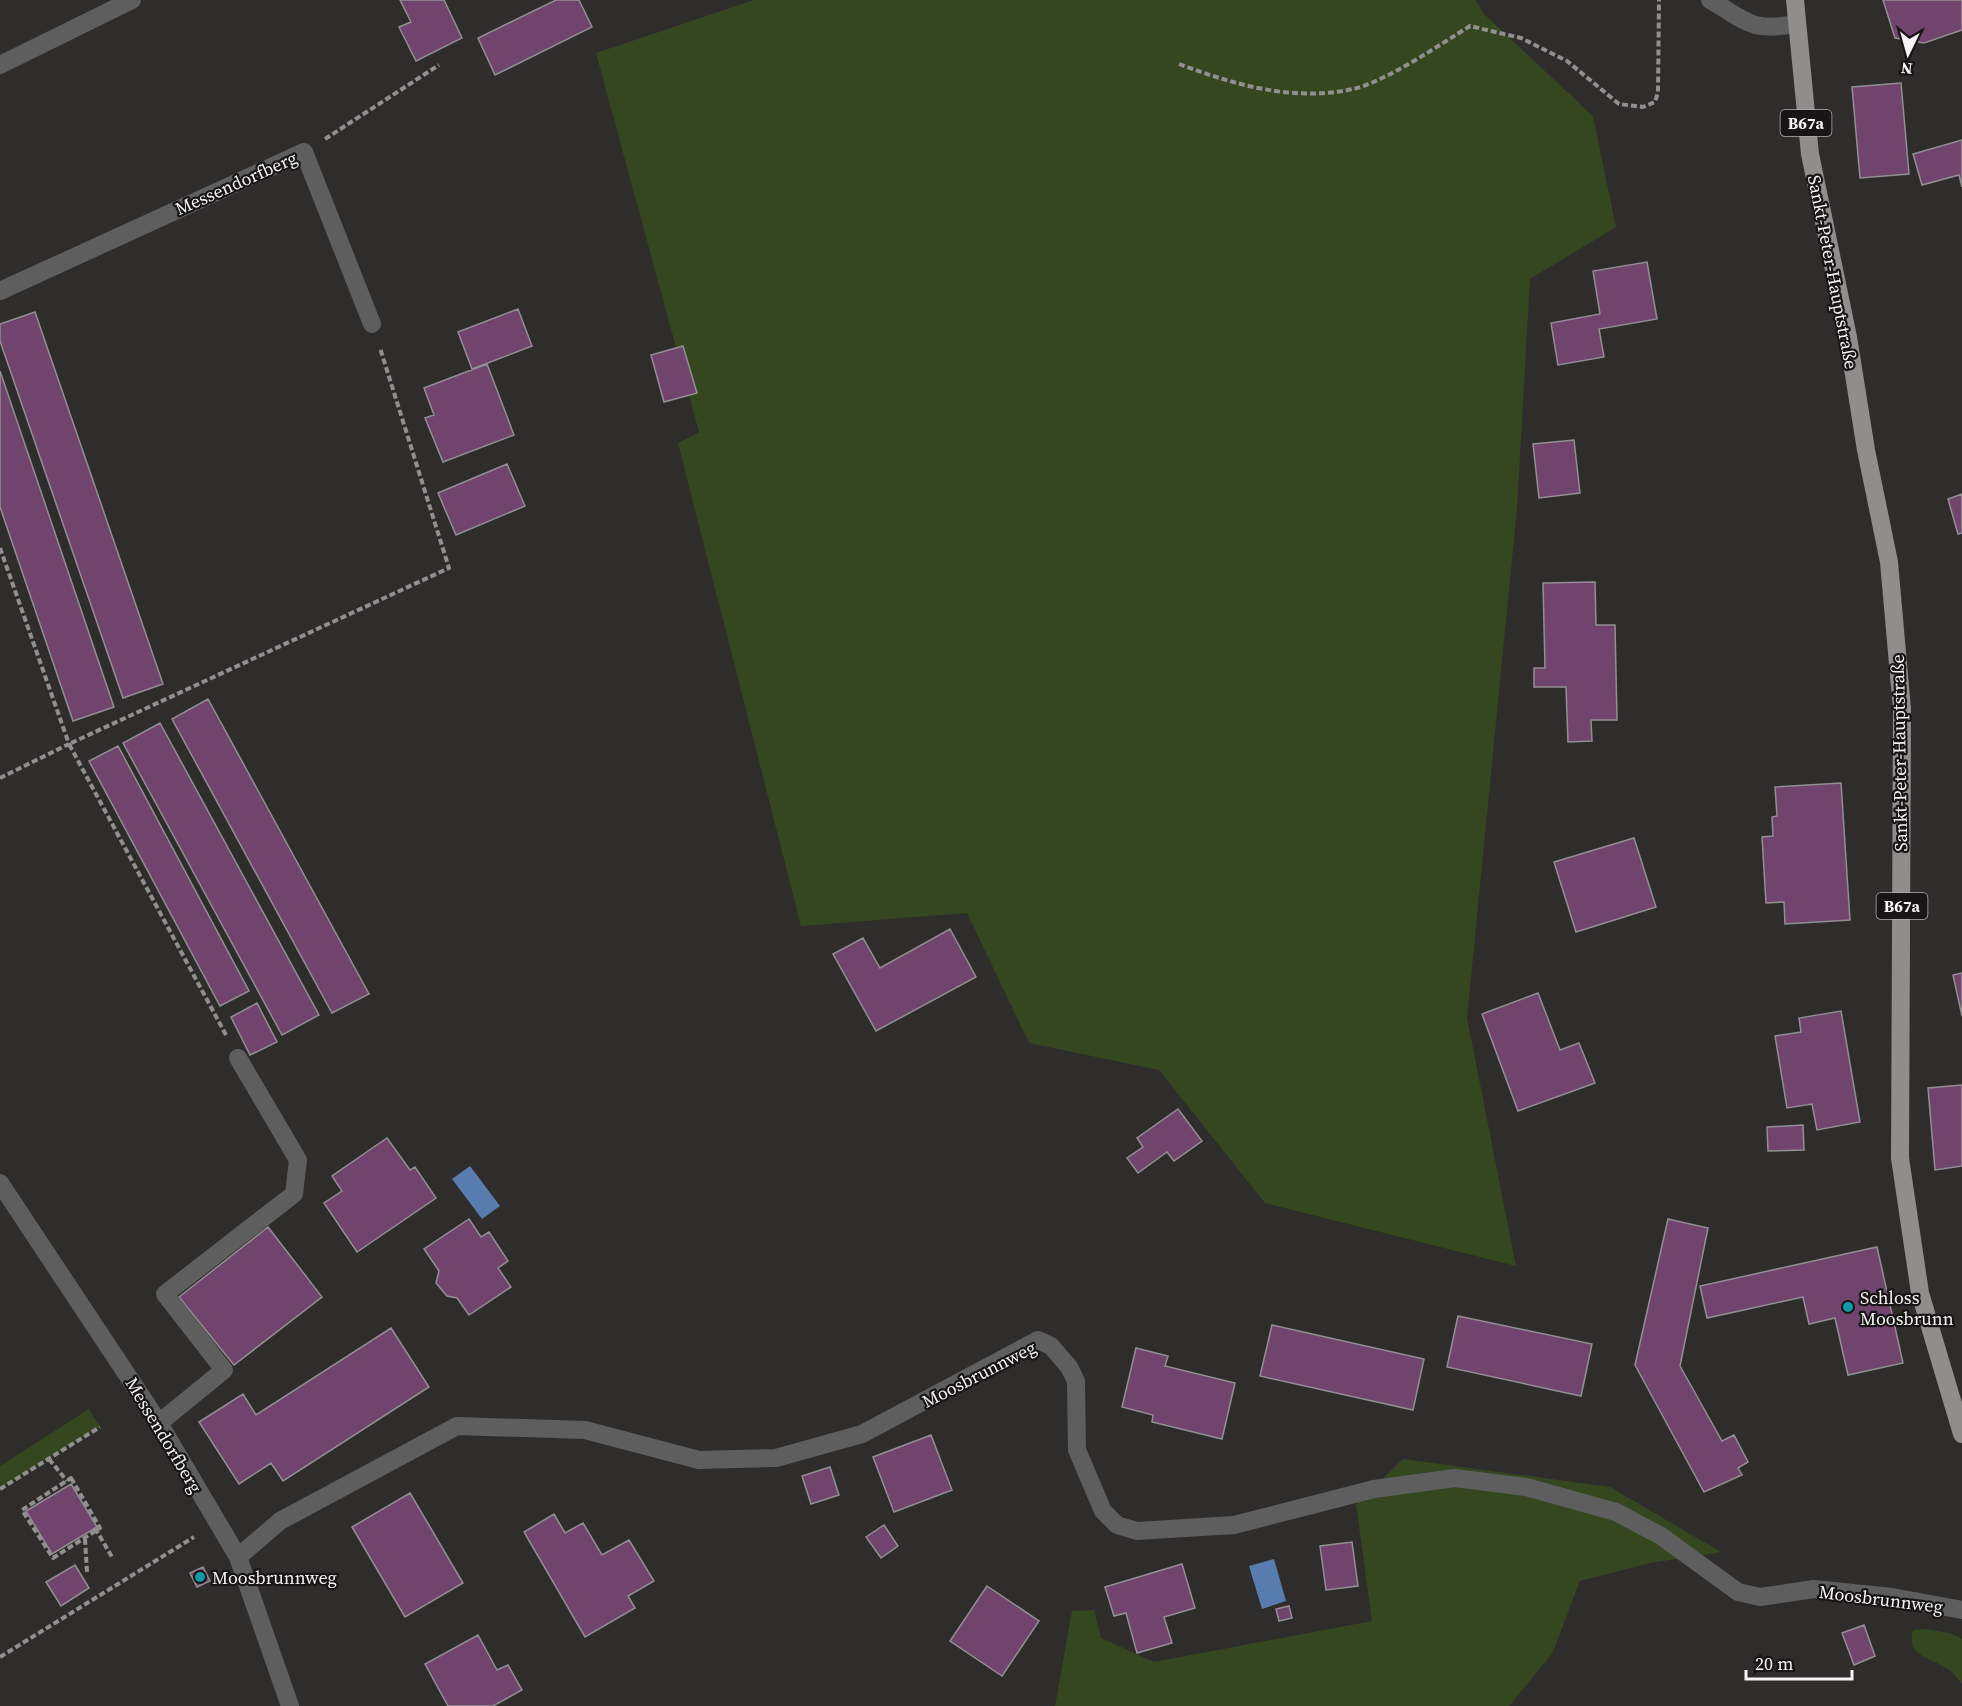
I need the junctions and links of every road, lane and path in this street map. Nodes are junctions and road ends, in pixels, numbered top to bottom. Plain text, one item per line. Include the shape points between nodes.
1 (132, 0) edge
2 (1659, 0) edge
3 (1710, 0) edge
4 (1795, 0) edge
5 (1796, 24) junction
6 (439, 64) dead end
7 (1179, 64) dead end
8 (0, 65) edge
9 (304, 152) junction
10 (0, 291) edge
11 (372, 324) joint
12 (0, 548) edge
13 (69, 744) junction
14 (0, 778) edge
15 (238, 1058) joint
16 (0, 1183) edge
17 (159, 1423) junction
18 (100, 1427) dead end
19 (1962, 1434) edge
20 (49, 1459) junction
21 (67, 1481) junction
22 (0, 1489) edge
23 (217, 1522) junction
24 (96, 1530) junction
25 (85, 1539) junction
26 (112, 1557) dead end
27 (238, 1557) junction
28 (87, 1572) dead end
29 (1962, 1610) edge
30 (0, 1658) edge
31 (290, 1706) edge

1 - 8 street
2 - 7 path via 1658,92 1655,102 1644,107 1619,104 1567,61 1521,38 1470,26 1355,89 1276,93
3 - 5 street via 1756,27
4 - 5 main road, Sankt-Peter-Hauptstraße / B67a
5 - 19 main road, Sankt-Peter-Hauptstraße / B67a via 1810,154 1889,562 1902,709 1900,1158 1920,1293
6 - 9 path
9 - 10 street, Messendorfberg
9 - 11 street, Messendorfberg
11 - 13 path via 449,568
12 - 13 path
13 - 14 path
13 - 15 path
15 - 17 street via 298,1160 294,1194 165,1294 224,1370
16 - 17 street, Messendorfberg
17 - 23 street, Messendorfberg
18 - 20 path
20 - 21 path
20 - 22 path
21 - 24 path via 71,1478 100,1528
21 - 25 path via 22,1510 53,1558
23 - 27 street, Messendorfberg
23 - 30 path
24 - 25 path
24 - 26 path
25 - 28 path
27 - 29 street, Moosbrunnweg via 280,1521 457,1426 585,1430 699,1460 776,1458 862,1434 1038,1340 1051,1346 1076,1381 1077,1450 1103,1511 1117,1525 1137,1531 1234,1525 1374,1489 1455,1478 1526,1487 1616,1512 1660,1536 1738,1592 1760,1597 1814,1589
27 - 31 street, Messendorfberg

